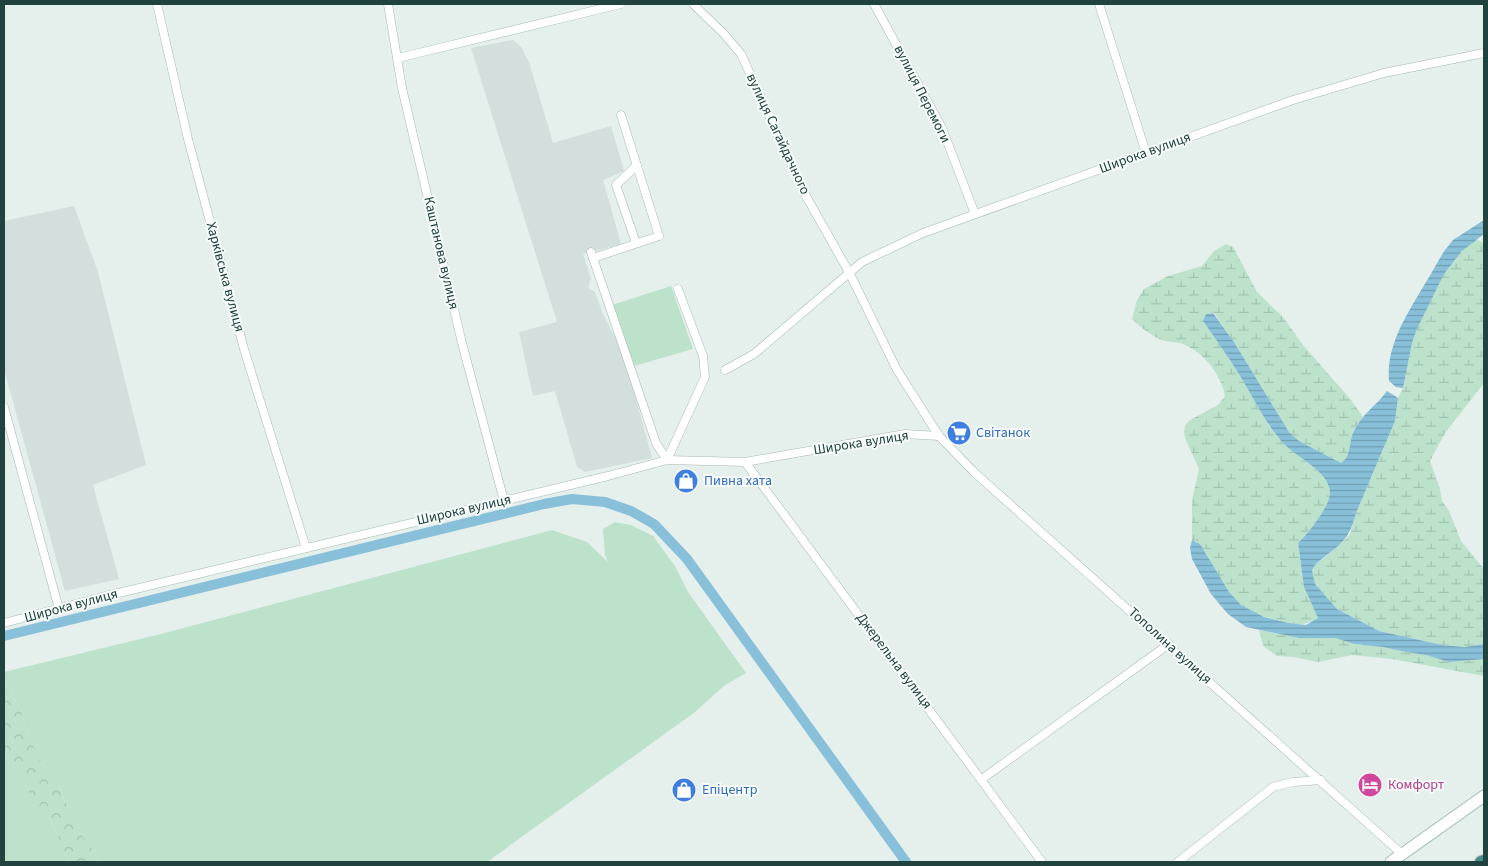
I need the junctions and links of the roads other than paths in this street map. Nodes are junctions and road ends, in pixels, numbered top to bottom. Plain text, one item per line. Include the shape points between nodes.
1 (157, 4) edge
2 (388, 4) edge
3 (621, 4) edge
4 (693, 4) edge
5 (874, 4) edge
6 (1099, 4) edge
7 (1484, 53) edge
8 (398, 58) junction
9 (621, 115) dead end
10 (1146, 152) junction
11 (637, 166) junction
12 (976, 214) junction
13 (636, 244) junction
14 (850, 274) junction
15 (678, 289) dead end
16 (725, 370) dead end
17 (4, 407) edge
18 (939, 436) junction
19 (667, 460) junction
20 (745, 462) junction
21 (504, 501) junction
22 (306, 548) junction
23 (59, 609) junction
24 (4, 623) edge
25 (1169, 644) junction
26 (982, 779) junction
27 (1320, 780) junction
28 (1484, 796) edge
29 (1402, 854) junction
30 (1042, 862) edge
31 (1178, 862) edge
32 (1391, 862) edge

1 - 22 street, Харківська вулиця via 188,139 242,340
2 - 8 street, Каштанова вулиця
3 - 8 street
4 - 14 street, вулиця Сагайдачного via 741,54 806,196
5 - 12 street, вулиця Перемоги via 942,128
6 - 10 street
7 - 10 street, Широка вулиця via 1344,84
8 - 21 street, Каштанова вулиця via 402,88 462,344
9 - 11 street
10 - 12 street, Широка вулиця
11 - 13 street via 616,185
11 - 13 street via 659,236
12 - 14 street, Широка вулиця via 923,233 862,262
13 - 19 street via 592,255 656,443
14 - 16 street, Широка вулиця via 754,354
14 - 18 street via 898,370
15 - 19 street via 703,356 704,377
17 - 23 street
18 - 20 street, Широка вулиця via 905,434
18 - 25 street, Тополина вулиця via 975,472
19 - 20 street, Широка вулиця
19 - 21 street, Широка вулиця
20 - 26 street, Джерельна вулиця
21 - 22 street, Широка вулиця
22 - 23 street, Широка вулиця
23 - 24 street, Широка вулиця
25 - 26 street
25 - 27 street, Тополина вулиця
26 - 30 street, Джерельна вулиця
27 - 29 street, Тополина вулиця
27 - 31 street via 1273,787
28 - 29 main road
29 - 32 main road

